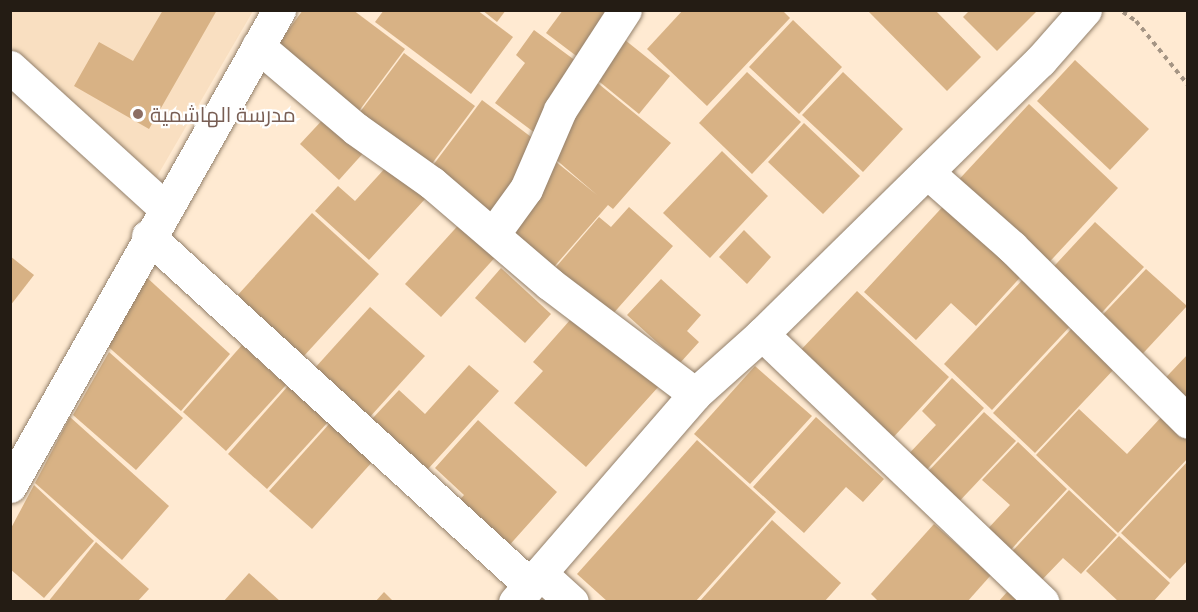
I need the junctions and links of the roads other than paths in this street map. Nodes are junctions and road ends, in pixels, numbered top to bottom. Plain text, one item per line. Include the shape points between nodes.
1 (279, 10) edge
2 (625, 10) edge
3 (1085, 10) edge
4 (258, 45) junction
5 (10, 67) edge
6 (927, 172) junction
7 (165, 208) junction
8 (494, 233) junction
9 (148, 236) junction
10 (762, 334) junction
11 (695, 394) junction
12 (1188, 423) edge
13 (10, 486) edge
14 (528, 586) edge
15 (572, 602) edge
16 (1042, 602) edge

1 - 4 street
2 - 8 street via 627,14 560,110 526,189
3 - 6 street via 1040,61
4 - 7 street
4 - 8 street via 356,129
5 - 7 street
6 - 10 street
6 - 12 street via 1012,247
7 - 9 street
8 - 11 street via 550,284
9 - 13 street
9 - 14 street
10 - 11 street
10 - 16 street
11 - 14 street
14 - 15 street

